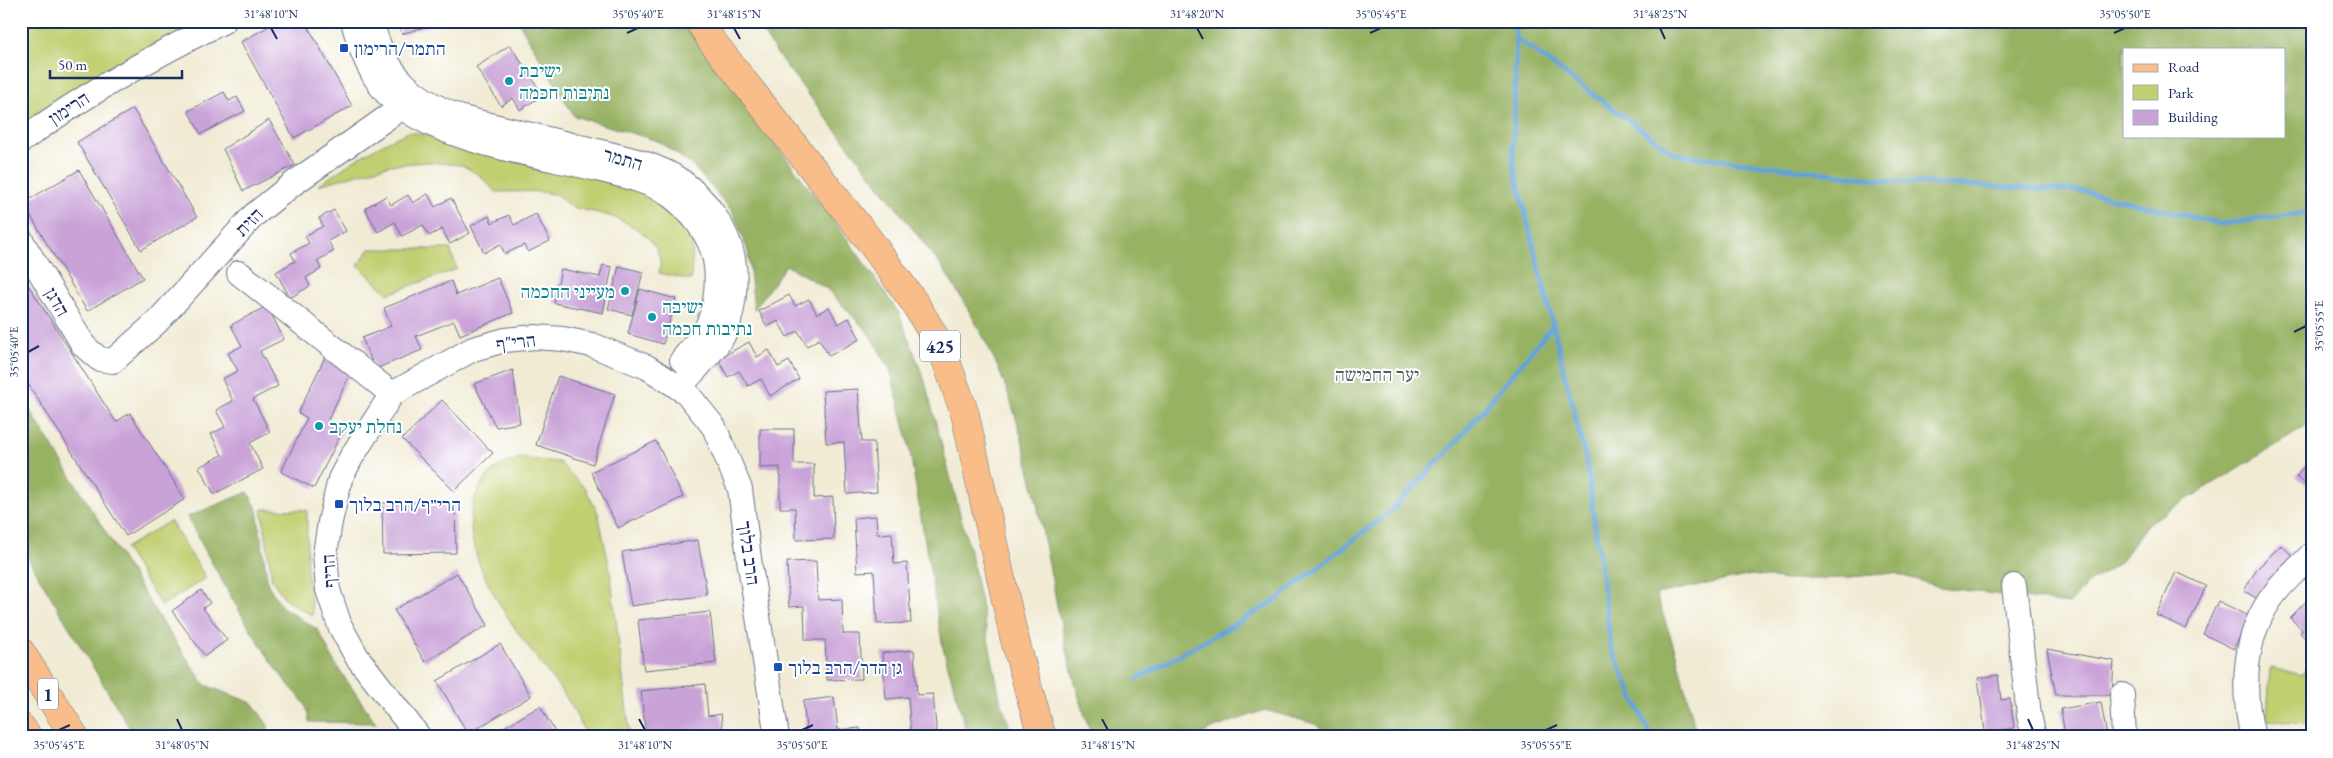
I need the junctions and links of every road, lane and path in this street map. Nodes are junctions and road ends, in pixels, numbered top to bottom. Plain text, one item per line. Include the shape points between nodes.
1 (224, 21) edge
2 (353, 21) edge
3 (371, 21) edge
4 (699, 21) edge
5 (407, 100) junction
6 (21, 141) edge
7 (21, 240) edge
8 (239, 273) dead end
9 (99, 359) joint
10 (647, 366) joint
11 (673, 384) junction
12 (392, 394) junction
13 (2312, 554) edge
14 (2014, 586) dead end
15 (24, 656) edge
16 (2122, 696) dead end
17 (21, 727) edge
18 (28, 737) edge
19 (75, 737) edge
20 (419, 737) edge
21 (777, 737) edge
22 (1042, 737) edge
23 (2034, 737) edge
24 (2124, 737) edge
25 (2253, 737) edge

1 - 6 street, הרימון via 122,74
2 - 5 street, התמר via 364,57 377,80
3 - 5 street, התמר via 381,50
4 - 22 main road, 425 via 869,240 914,302 942,349 965,414 1013,633
5 - 9 street, הזית via 254,215 157,322 113,361
5 - 11 street, התמר via 459,117 655,168 680,180 701,198 730,244 735,271 734,296 722,336
7 - 9 street, הדגן via 84,346
8 - 12 street
10 - 11 street, הרב בלוך
10 - 12 street, הרי"ף via 592,345 563,339 505,340 473,349
11 - 21 street, הרב בלוך via 686,392 714,427 740,489
12 - 20 street, הריף via 340,480 330,522 326,563 328,590 340,626 357,658
13 - 25 street via 2275,594 2261,617 2251,646 2245,678 2247,712
14 - 23 street
15 - 19 main road, 1
16 - 24 street
17 - 18 main road, 1

